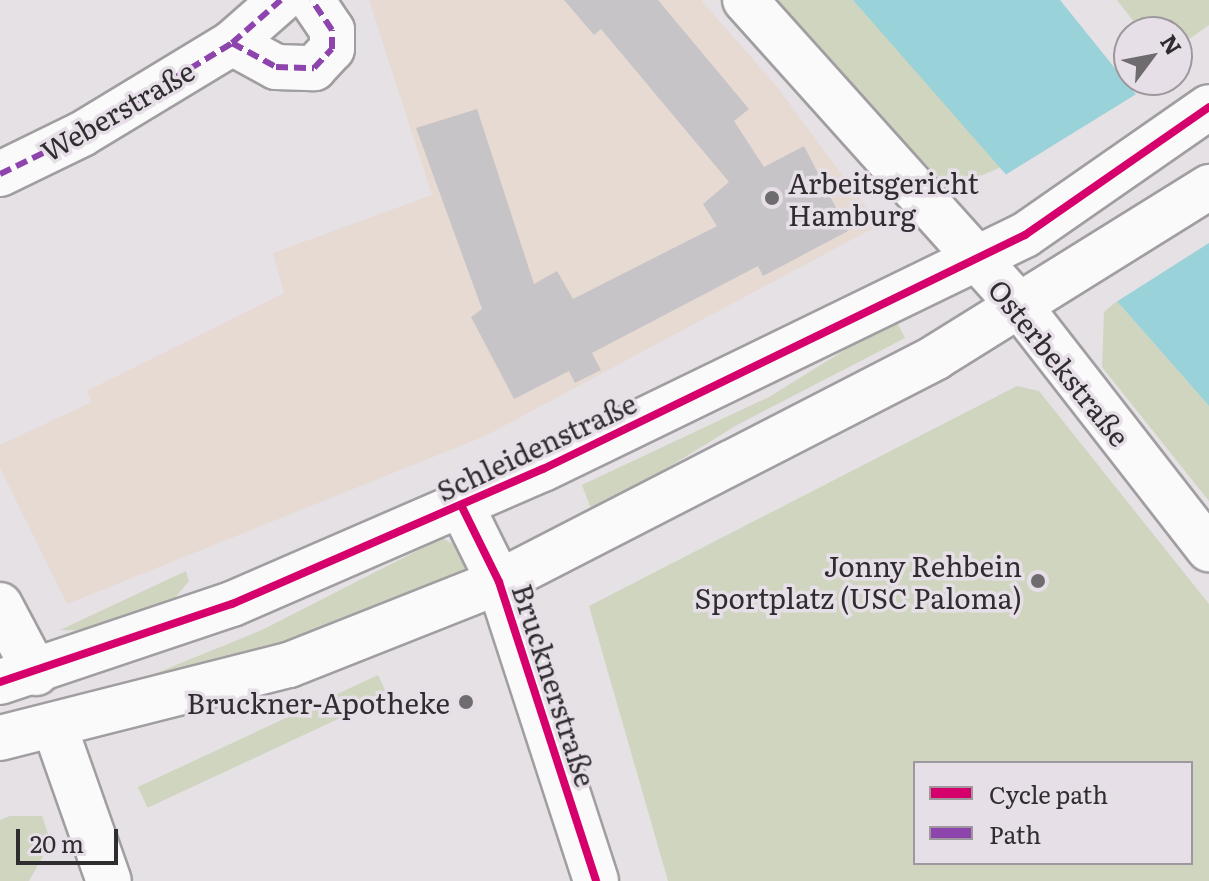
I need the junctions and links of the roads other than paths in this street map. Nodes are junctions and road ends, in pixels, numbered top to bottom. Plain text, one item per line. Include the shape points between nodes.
1 (281, 0) edge
2 (312, 0) edge
3 (745, 0) edge
4 (232, 43) junction
5 (1195, 118) edge
6 (0, 174) edge
7 (1209, 187) edge
8 (974, 258) junction
9 (1018, 304) junction
10 (462, 507) junction
11 (1209, 549) edge
12 (499, 582) junction
13 (0, 605) edge
14 (18, 677) edge
15 (55, 728) junction
16 (0, 738) edge
17 (96, 874) edge
18 (596, 881) edge

1 - 4 main road, Weberstraße
2 - 4 main road via 332,30 332,49 314,68 276,67
3 - 8 main road, Osterbekstraße
4 - 6 main road, Weberstraße via 82,134
5 - 8 main road, Schleidenstraße via 1042,225
7 - 9 main road
8 - 9 main road, Osterbekstraße
8 - 10 main road, Schleidenstraße
9 - 11 main road, Osterbekstraße
9 - 12 main road via 936,357
10 - 12 main road, Brucknerstraße
10 - 14 main road, Schleidenstraße via 232,604
12 - 15 main road via 289,665
12 - 18 main road, Brucknerstraße
13 - 14 main road
14 - 15 main road
15 - 16 main road
15 - 17 main road

